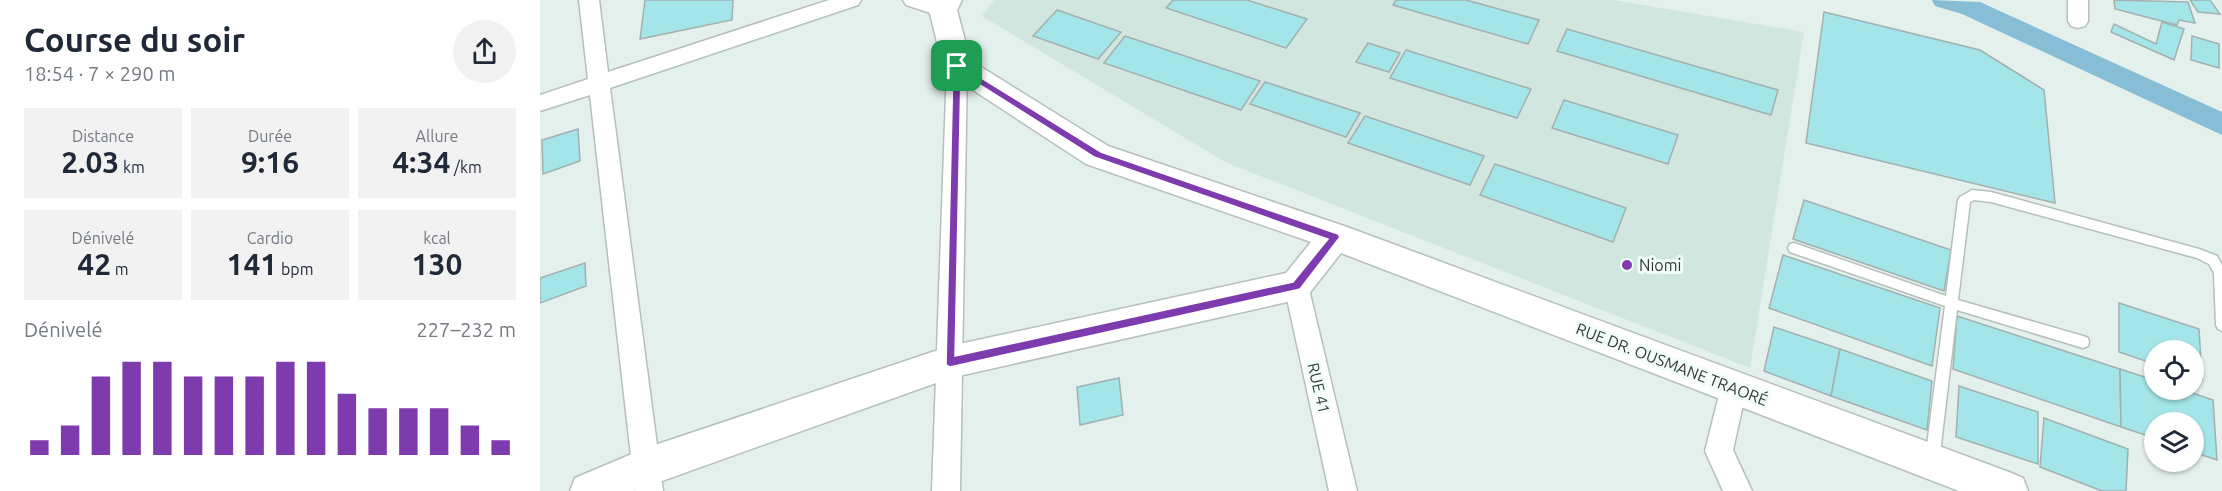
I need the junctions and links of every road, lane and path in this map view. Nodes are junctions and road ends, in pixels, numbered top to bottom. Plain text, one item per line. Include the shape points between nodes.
1 (589, 0) edge
2 (851, 0) edge
3 (913, 0) edge
4 (2078, 0) edge
5 (945, 5) edge
6 (2078, 21) dead end
7 (957, 66) junction
8 (600, 84) junction
9 (540, 103) edge
10 (1335, 237) junction
11 (1794, 248) dead end
12 (1296, 285) junction
13 (1952, 303) junction
14 (2222, 325) edge
15 (2083, 342) dead end
16 (950, 362) junction
17 (1734, 387) junction
18 (1932, 462) junction
19 (648, 479) edge
20 (589, 491) edge
21 (946, 491) edge
22 (1342, 491) edge
23 (1738, 491) edge
24 (2009, 491) edge

1 - 8 street
2 - 8 street
3 - 5 street
4 - 6 street
5 - 7 main road
7 - 10 main road, RUE DR. OUSMANE TRAORÉ via 1098,155
7 - 16 street
8 - 9 street
8 - 19 street
10 - 12 main road
10 - 17 main road, RUE DR. OUSMANE TRAORÉ
11 - 13 lane
12 - 16 main road
12 - 22 street, RUE 41
13 - 14 lane via 1964,200 1972,195 1991,196 2213,260 2220,273
13 - 15 lane
13 - 18 lane
16 - 19 main road
16 - 21 street
17 - 18 main road, RUE DR. OUSMANE TRAORÉ
17 - 23 street via 1719,451
18 - 24 main road, RUE DR. OUSMANE TRAORÉ
19 - 20 main road

